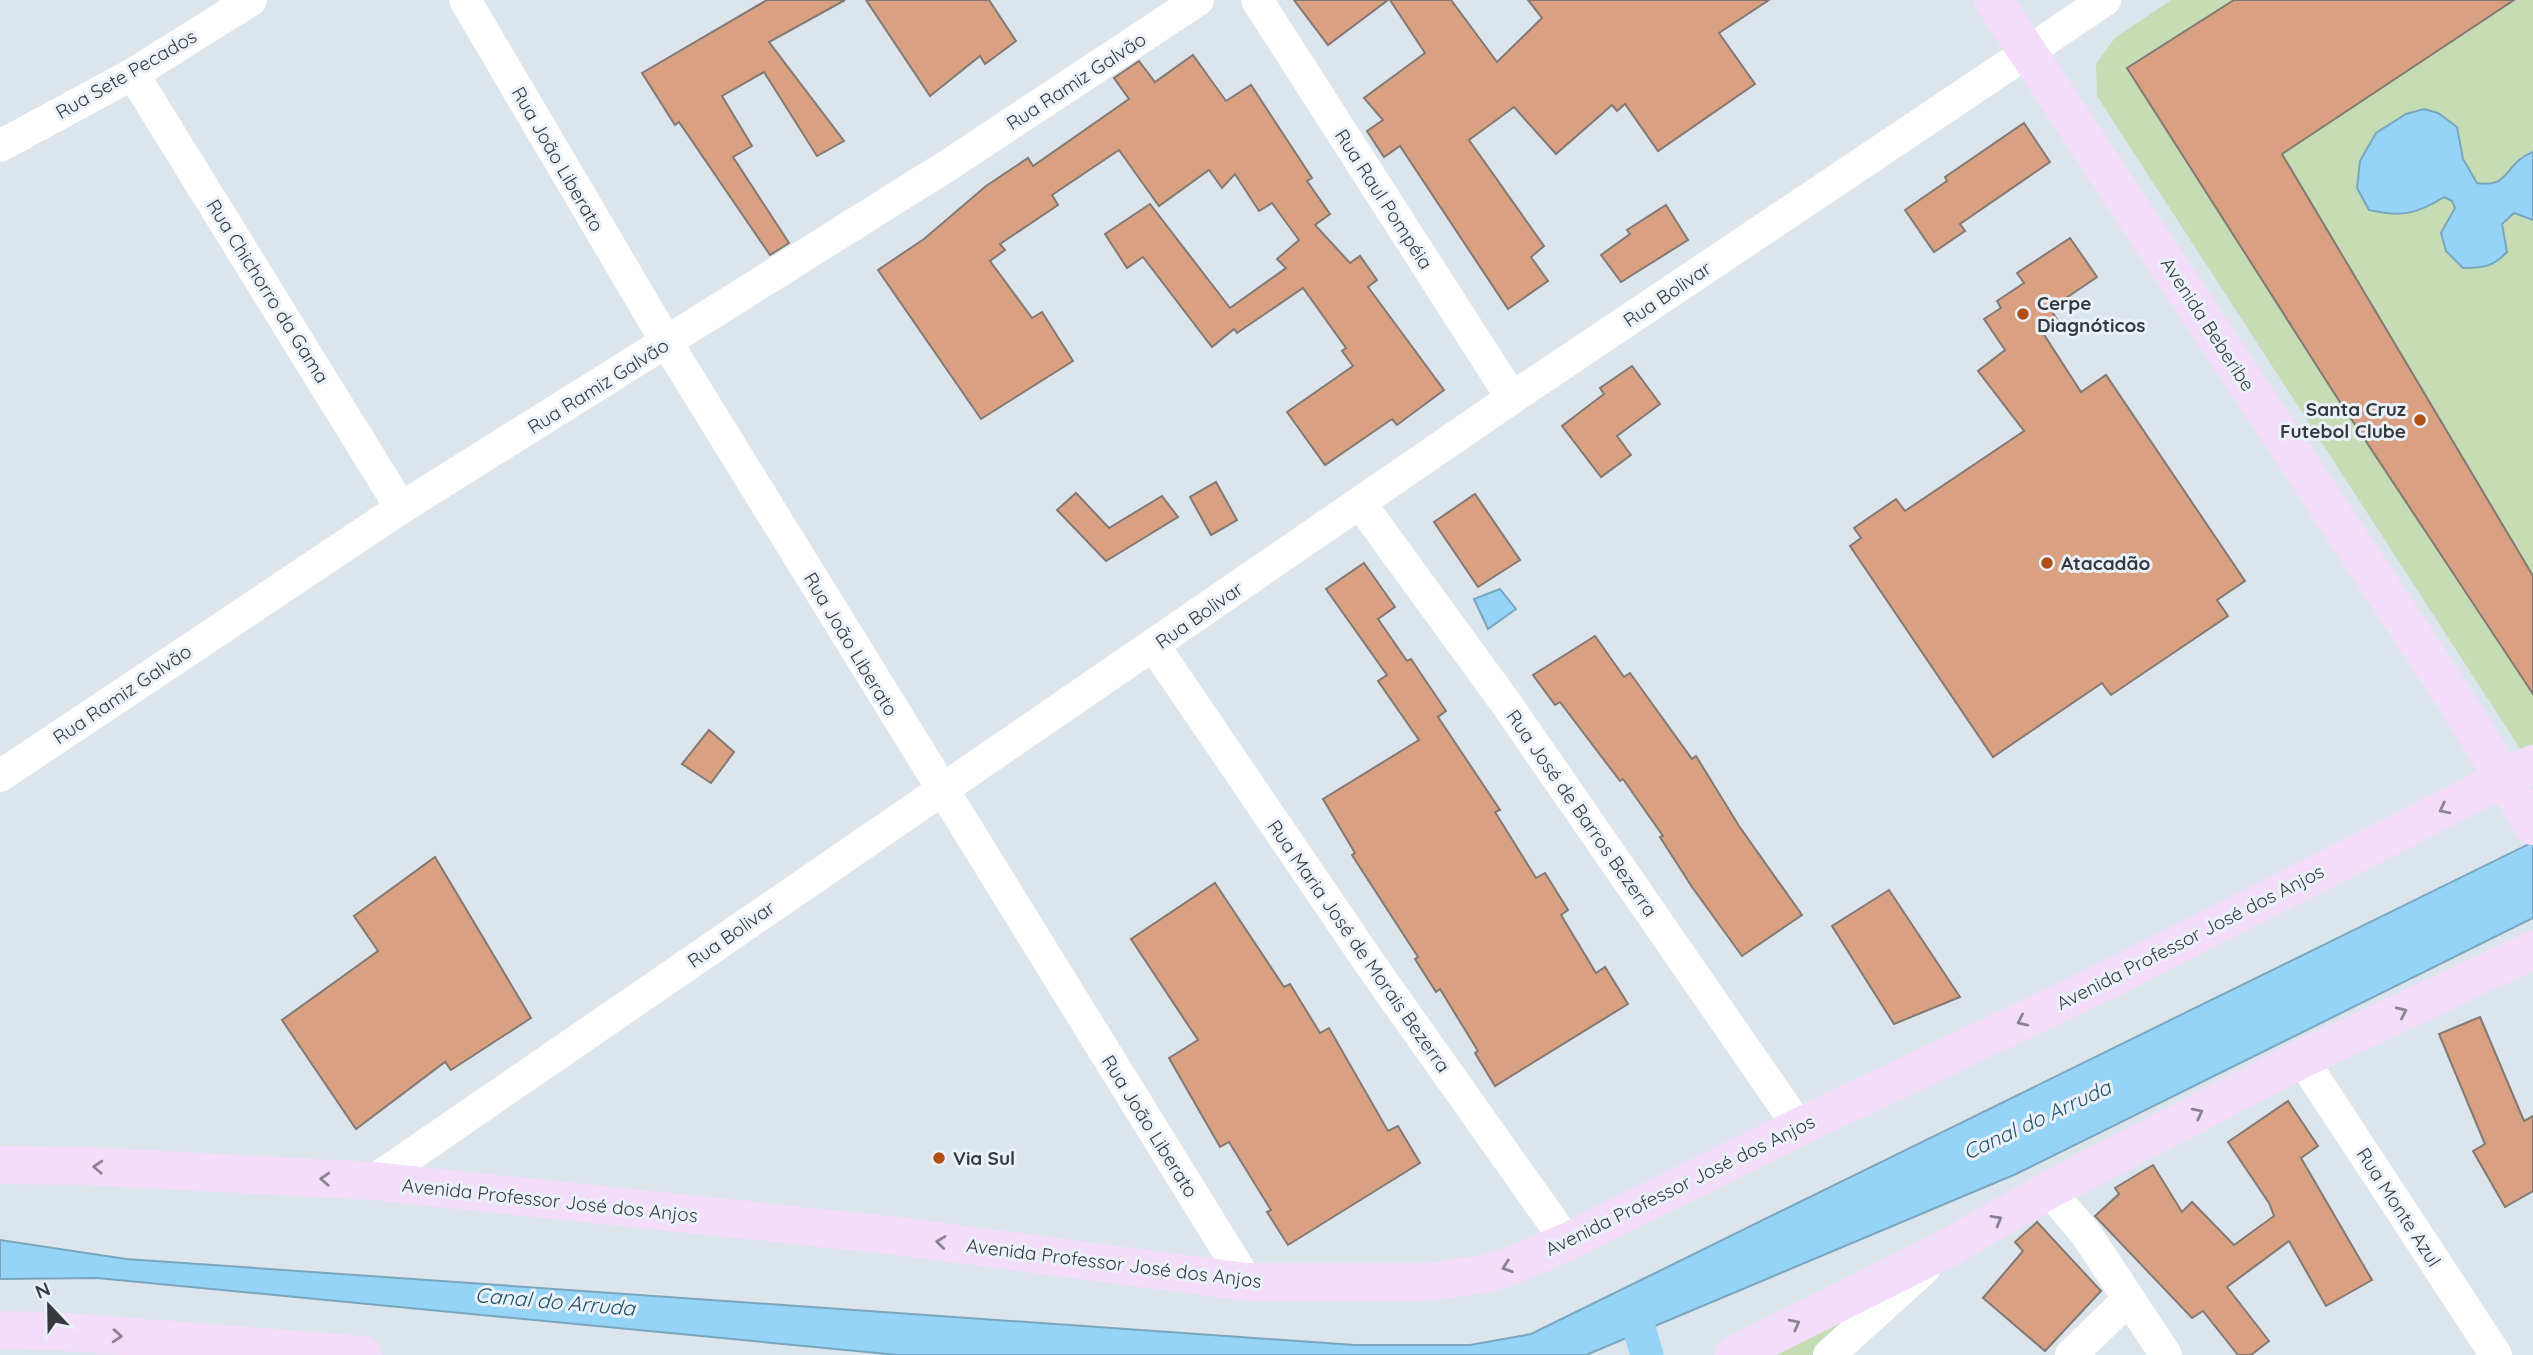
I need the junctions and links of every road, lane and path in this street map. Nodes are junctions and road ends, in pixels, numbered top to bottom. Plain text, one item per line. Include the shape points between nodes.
1 (251, 0) edge
2 (465, 0) edge
3 (1198, 0) edge
4 (1257, 0) edge
5 (1993, 0) edge
6 (2105, 0) edge
7 (2028, 52) junction
8 (133, 74) junction
9 (0, 146) edge
10 (667, 343) junction
11 (1512, 398) junction
12 (1360, 503) junction
13 (401, 508) junction
14 (1154, 646) junction
15 (2519, 771) edge
16 (0, 776) edge
17 (940, 789) junction
18 (2530, 821) edge
19 (2533, 950) edge
20 (2302, 1059) junction
21 (1799, 1127) junction
22 (0, 1165) edge
23 (373, 1181) junction
24 (2049, 1190) junction
25 (1567, 1242) junction
26 (1946, 1249) junction
27 (1247, 1282) junction
28 (2129, 1299) junction
29 (0, 1330) edge
30 (363, 1355) edge
31 (1734, 1355) edge
32 (1829, 1355) edge
33 (2071, 1355) edge
34 (2166, 1355) edge
35 (2496, 1355) edge

1 - 8 street, Rua Sete Pecados
2 - 10 street, Rua João Liberato
3 - 10 street, Rua Ramiz Galvão
4 - 11 street, Rua Raul Pompéia
5 - 7 main road, Avenida Beberibe
6 - 7 street, Rua Bolivar
7 - 11 street, Rua Bolivar
7 - 15 main road, Avenida Beberibe
8 - 9 street, Rua Sete Pecados
8 - 13 street, Rua Chichorro da Gama
10 - 13 street, Rua Ramiz Galvão
10 - 17 street, Rua João Liberato
11 - 12 street, Rua Bolivar
12 - 14 street, Rua Bolivar
12 - 21 street, Rua José de Barros Bezerra via 1513,714
13 - 16 street, Rua Ramiz Galvão
14 - 17 street, Rua Bolivar
14 - 25 street, Rua Maria José de Morais Bezerra
15 - 18 main road, Avenida Beberibe
15 -> 21 main road, Avenida Professor José dos Anjos via 2108,980
17 - 23 street, Rua Bolivar
17 - 27 street, Rua João Liberato
20 -> 19 main road
24 -> 20 main road
20 - 35 street, Rua Monte Azul
21 - 25 main road, Avenida Professor José dos Anjos
23 -> 22 main road, Avenida Professor José dos Anjos
27 -> 23 main road, Avenida Professor José dos Anjos via 898,1236
26 -> 24 main road
24 - 28 street via 2086,1234
25 -> 27 main road, Avenida Professor José dos Anjos via 1503,1269 1429,1282
31 -> 26 main road
26 - 32 street
28 - 33 street
28 - 34 street
29 -> 30 main road

